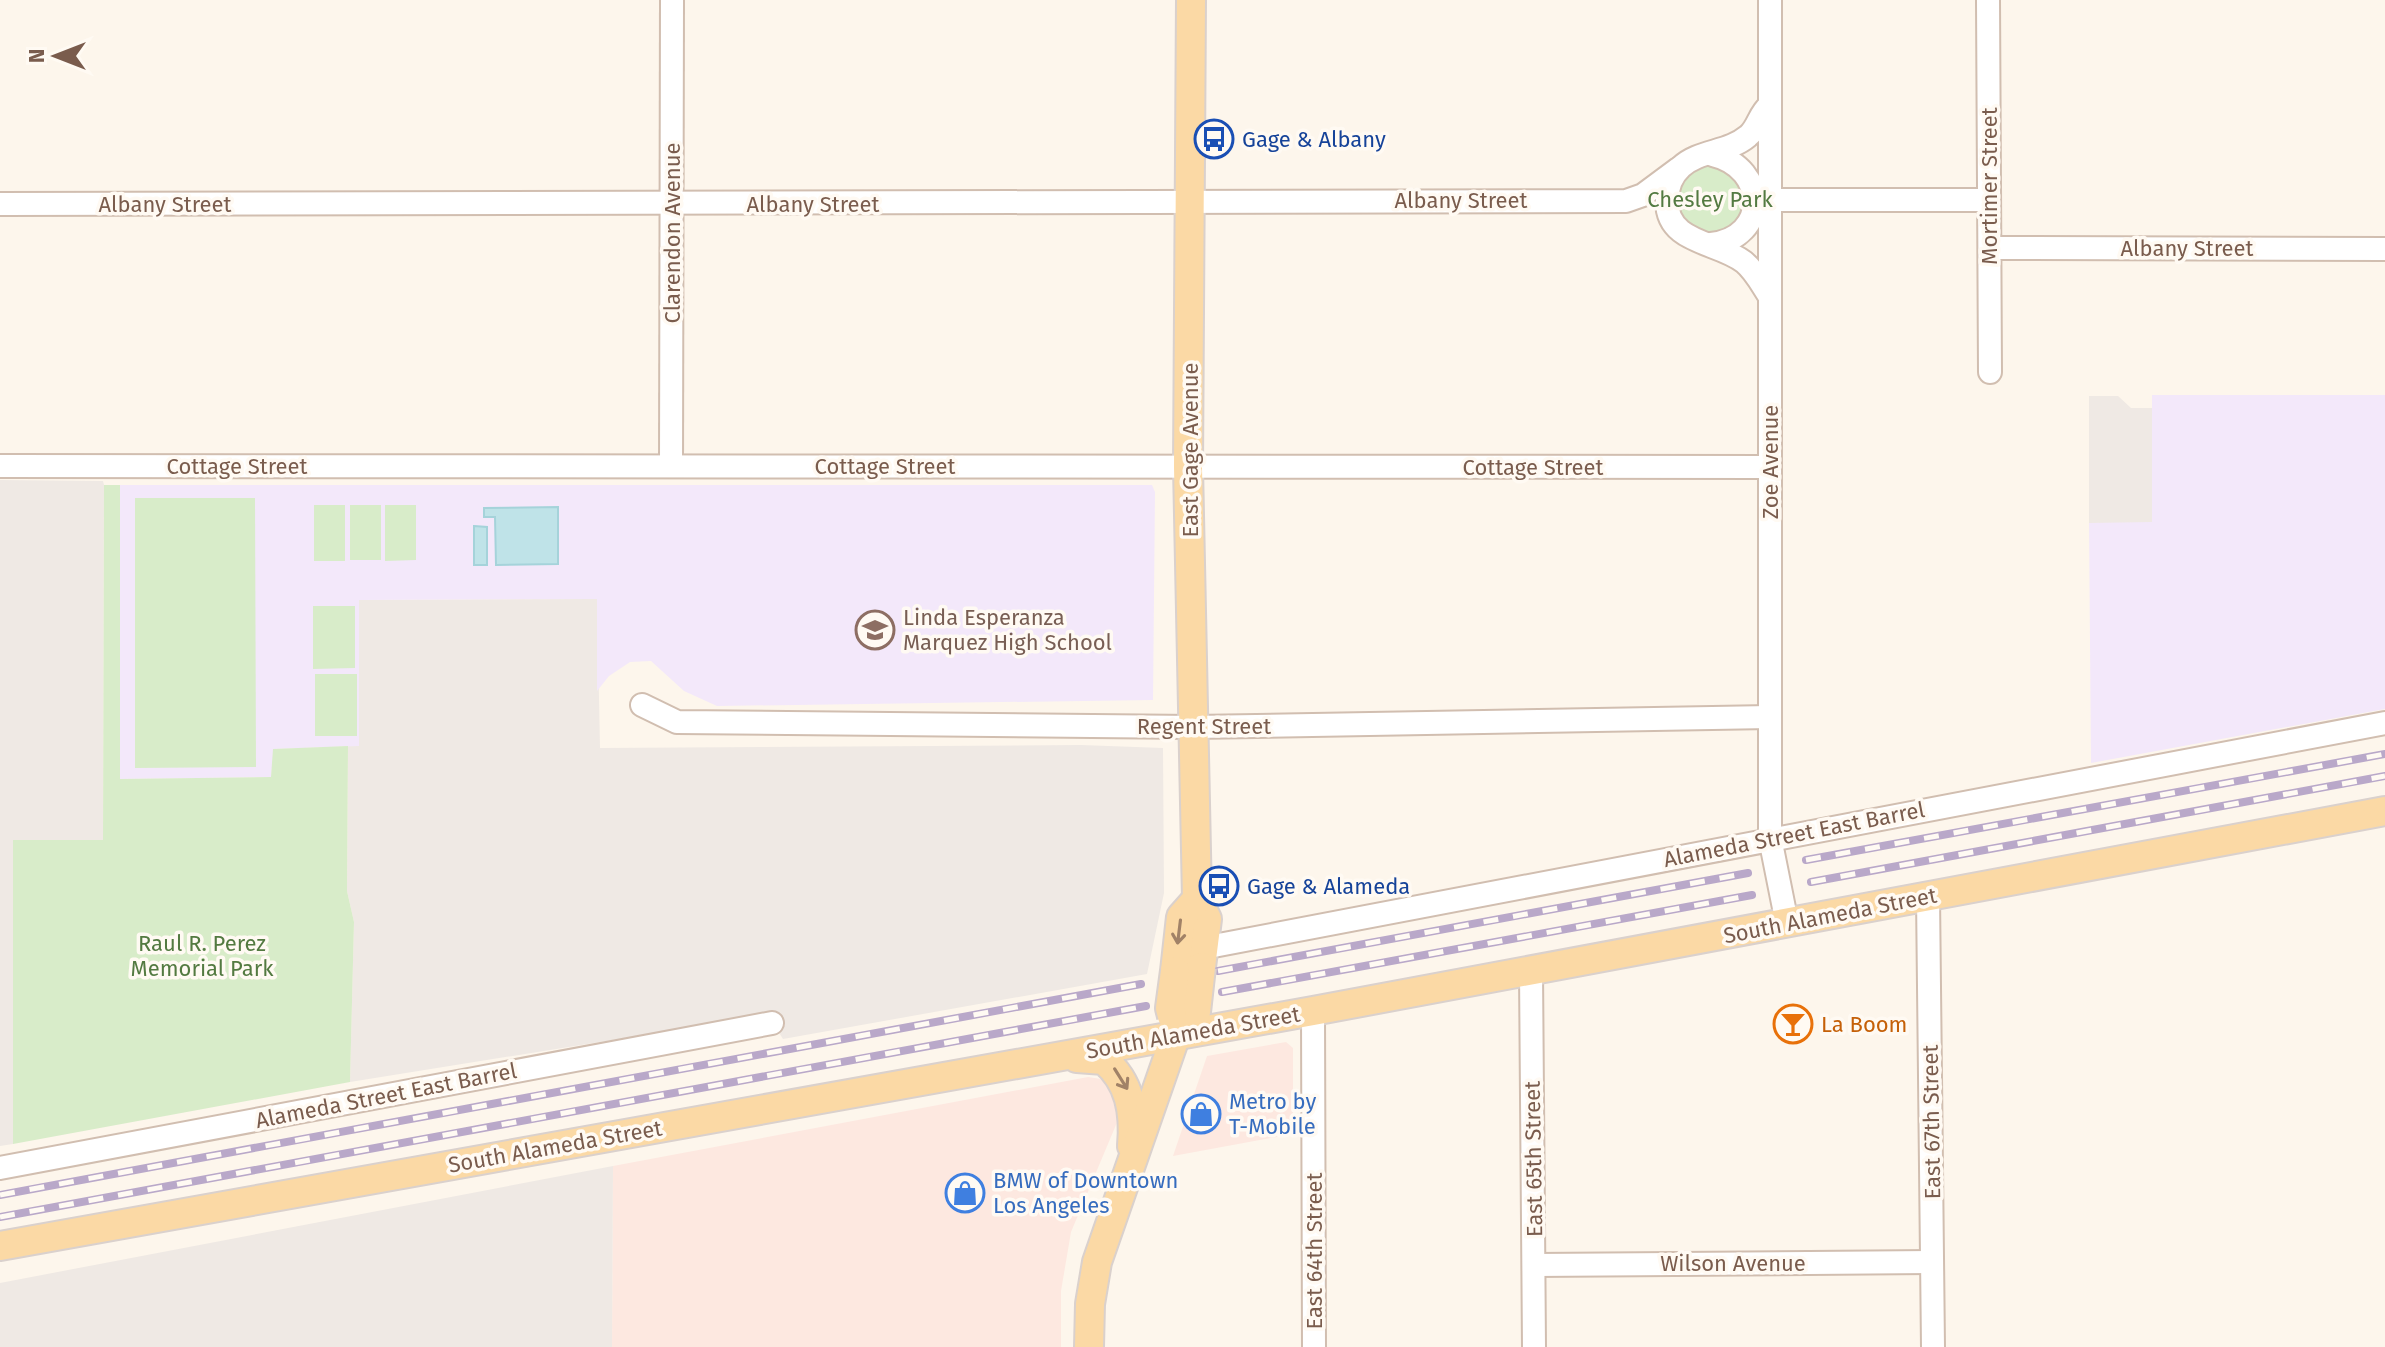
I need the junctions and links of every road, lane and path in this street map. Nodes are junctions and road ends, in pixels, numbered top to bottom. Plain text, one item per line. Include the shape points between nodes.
1 (672, 0) edge
2 (1191, 0) edge
3 (1770, 0) edge
4 (1988, 0) edge
5 (1770, 105) junction
6 (1713, 155) junction
7 (1678, 169) junction
8 (1763, 200) junction
9 (1989, 200) junction
10 (1626, 201) junction
11 (1191, 203) junction
12 (0, 204) edge
13 (672, 204) junction
14 (1678, 230) junction
15 (1711, 244) junction
16 (1990, 248) junction
17 (2385, 249) edge
18 (1770, 297) junction
19 (1990, 372) dead end
20 (0, 466) edge
21 (671, 466) junction
22 (1188, 467) junction
23 (1770, 467) junction
24 (642, 705) dead end
25 (1770, 717) junction
26 (2385, 723) edge
27 (1194, 727) junction
28 (2385, 811) edge
29 (1770, 838) junction
30 (1928, 896) junction
31 (1787, 923) junction
32 (1193, 962) junction
33 (1531, 971) junction
34 (1313, 1011) junction
35 (1182, 1020) junction
36 (772, 1023) dead end
37 (1053, 1056) junction
38 (1131, 1166) junction
39 (0, 1168) edge
40 (0, 1246) edge
41 (1932, 1262) junction
42 (1534, 1265) junction
43 (1089, 1347) edge
44 (1314, 1347) edge
45 (1534, 1347) edge
46 (1933, 1347) edge

1 - 13 street, Clarendon Avenue
2 - 11 main road, East Gage Avenue
3 - 5 street, Zoe Avenue
4 - 9 street, Mortimer Street
5 - 6 street, Albany Street via 1748,136
5 - 8 street, Zoe Avenue
6 - 7 street, Albany Street
6 - 8 street via 1743,169
7 - 10 street, Albany Street
7 - 14 street via 1667,198
8 - 9 street
8 - 15 street via 1742,231
8 - 18 street, Zoe Avenue
9 - 16 street, Mortimer Street
10 - 11 street, Albany Street
10 - 14 street, Albany Street via 1647,207
11 - 13 street, Albany Street
11 - 22 main road, East Gage Avenue
12 - 13 street, Albany Street
13 - 21 street, Clarendon Avenue
14 - 15 street, Albany Street
15 - 18 street, Albany Street via 1745,263
16 - 17 street, Albany Street
16 - 19 street, Mortimer Street
18 - 23 street, Zoe Avenue
20 - 21 street, Cottage Street
21 - 22 street, Cottage Street
22 - 23 street, Cottage Street
22 - 27 main road, East Gage Avenue
23 - 25 street, Zoe Avenue
24 - 27 street, Regent Street via 677,722
25 - 27 street, Regent Street
25 - 29 street, Zoe Avenue
26 - 29 street, Alameda Street East Barrel
27 - 32 main road, East Gage Avenue via 1197,899 1181,917
28 - 30 main road, South Alameda Street
29 - 31 street, Zoe Avenue
29 - 32 street, Alameda Street East Barrel
30 - 31 main road, South Alameda Street
30 - 41 street, East 67th Street
31 - 33 main road, South Alameda Street
32 - 35 main road, East Gage Avenue, bridge
33 - 34 main road, South Alameda Street
33 - 42 street, East 65th Street
34 - 35 main road, South Alameda Street
34 - 44 street, East 64th Street
35 - 37 main road, South Alameda Street
35 - 38 main road, East Gage Avenue
36 - 39 street, Alameda Street East Barrel
37 -> 38 main road via 1104,1060 1118,1071 1131,1106
37 - 40 main road, South Alameda Street
38 - 43 main road, East Gage Avenue via 1097,1262
41 - 42 street, Wilson Avenue
41 - 46 street, East 67th Street
42 - 45 street, East 65th Street

